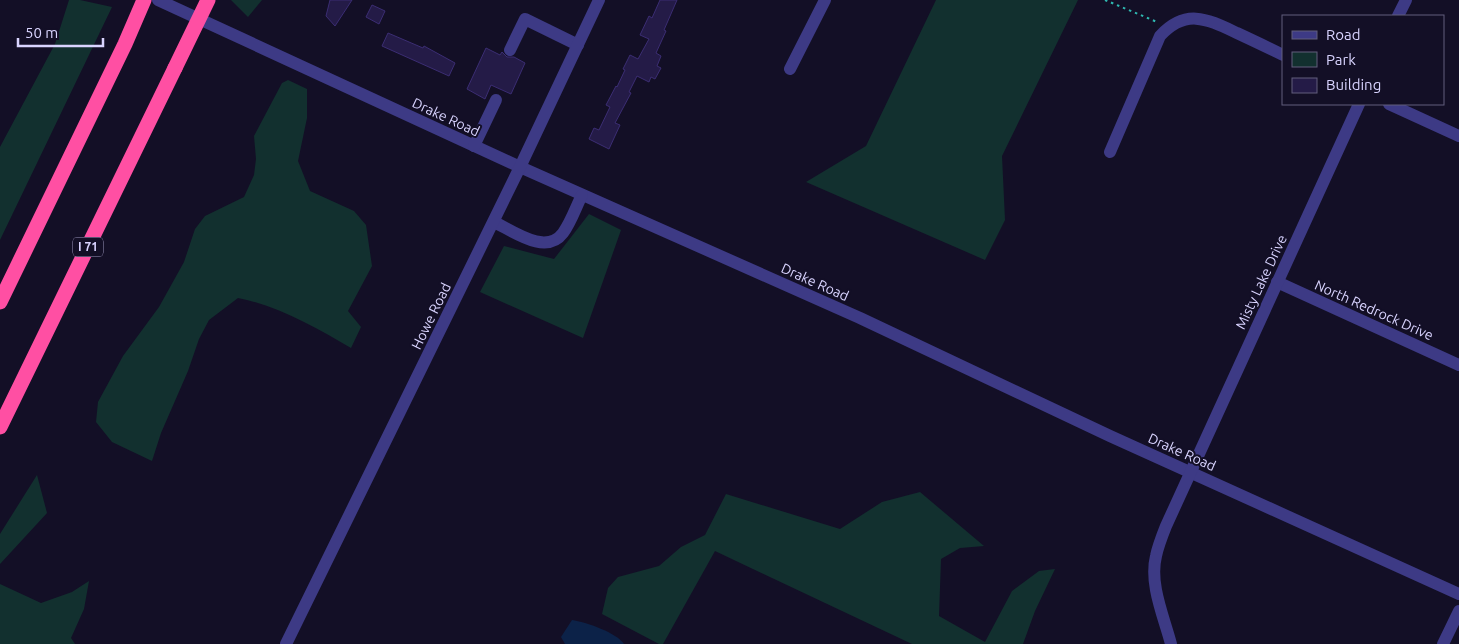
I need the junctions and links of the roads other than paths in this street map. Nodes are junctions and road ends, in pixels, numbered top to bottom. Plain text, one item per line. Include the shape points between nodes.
1 (144, 0) edge
2 (158, 0) edge
3 (208, 0) edge
4 (599, 0) edge
5 (824, 0) edge
6 (1406, 0) edge
7 (1398, 15) edge
8 (578, 45) junction
9 (510, 50) dead end
10 (1282, 55) edge
11 (790, 69) dead end
12 (496, 100) dead end
13 (1359, 105) edge
14 (1391, 105) edge
15 (1459, 136) edge
16 (474, 146) junction
17 (1110, 152) dead end
18 (520, 168) junction
19 (582, 195) junction
20 (494, 222) junction
21 (1277, 282) junction
22 (0, 302) edge
23 (1459, 365) edge
24 (0, 427) edge
25 (1191, 472) junction
26 (1459, 594) edge
27 (1459, 611) edge
28 (286, 644) edge
29 (1171, 644) edge
30 (1443, 644) edge

1 - 22 highway
2 - 16 street, Drake Road
3 - 24 highway, I 71, bridge
4 - 8 street, Howe Road
5 - 11 street
6 - 7 street
8 - 9 street via 525,19
8 - 18 street, Howe Road
10 - 17 street via 1209,20 1195,18 1168,27 1160,36
12 - 16 street
13 - 21 street, Misty Lake Drive
14 - 15 street
16 - 18 street, Drake Road
18 - 19 street, Drake Road
18 - 20 street, Howe Road
19 - 20 street via 565,231 552,243 534,241
19 - 25 street, Drake Road via 860,318
20 - 28 street, Howe Road
21 - 23 street, North Redrock Drive
21 - 25 street, Misty Lake Drive
25 - 26 street, Drake Road
25 - 29 street, Misty Lake Drive via 1155,556 1156,589
27 - 30 street

